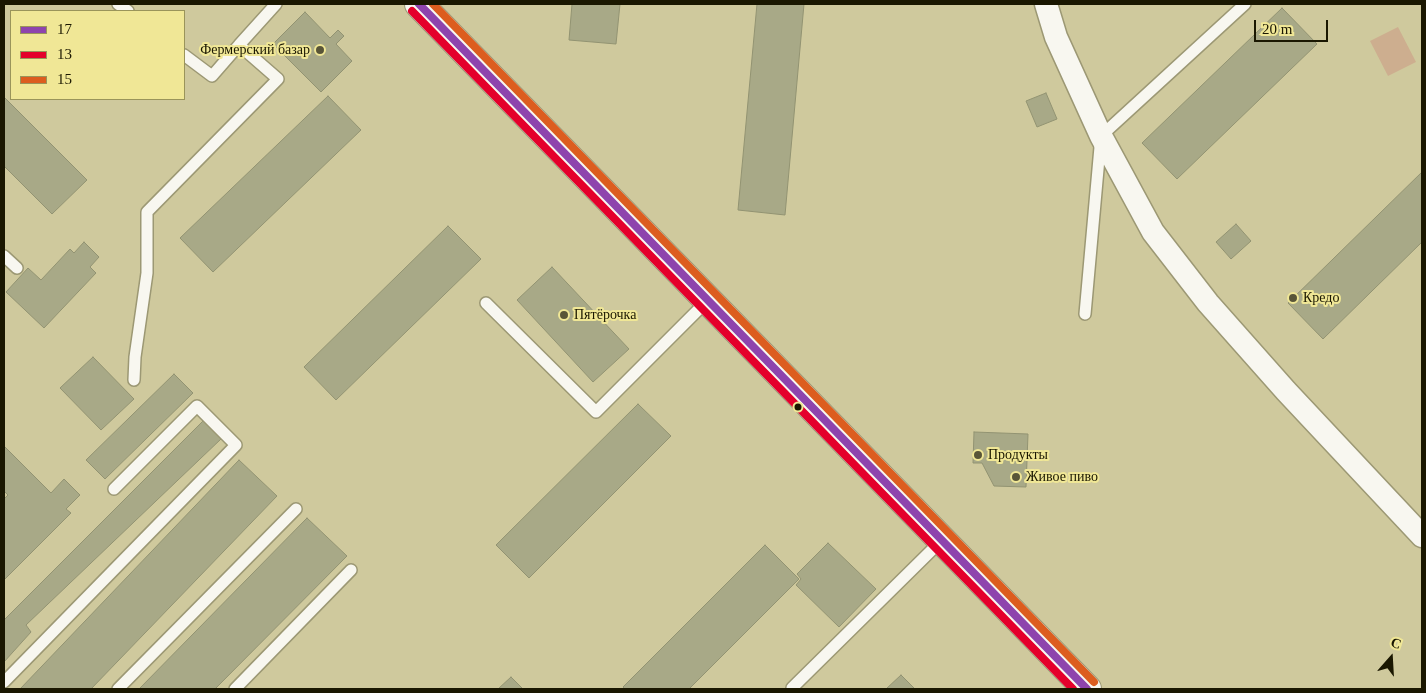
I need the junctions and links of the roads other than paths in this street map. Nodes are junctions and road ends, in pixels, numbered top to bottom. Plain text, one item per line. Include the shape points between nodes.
1 (276, 4) edge
2 (419, 4) edge
3 (1046, 4) edge
4 (1246, 4) edge
5 (240, 45) junction
6 (185, 56) edge
7 (1101, 136) junction
8 (4, 256) edge
9 (17, 268) dead end
10 (707, 301) junction
11 (486, 303) dead end
12 (1085, 314) dead end
13 (134, 380) dead end
14 (114, 489) dead end
15 (296, 509) dead end
16 (1422, 536) edge
17 (942, 540) junction
18 (352, 570) dead end
19 (4, 682) edge
20 (118, 689) edge
21 (235, 689) edge
22 (793, 689) edge
23 (1087, 689) edge

1 - 5 lane
2 - 10 main road
3 - 7 street via 1056,37
4 - 7 lane
5 - 6 lane via 212,76
5 - 13 lane via 278,79 147,212 147,273
7 - 12 lane
7 - 16 street via 1153,232 1208,303
8 - 9 lane
10 - 11 lane via 596,412
10 - 17 main road
14 - 19 lane via 197,406 236,445
15 - 20 lane
17 - 22 lane
17 - 23 main road
18 - 21 lane

